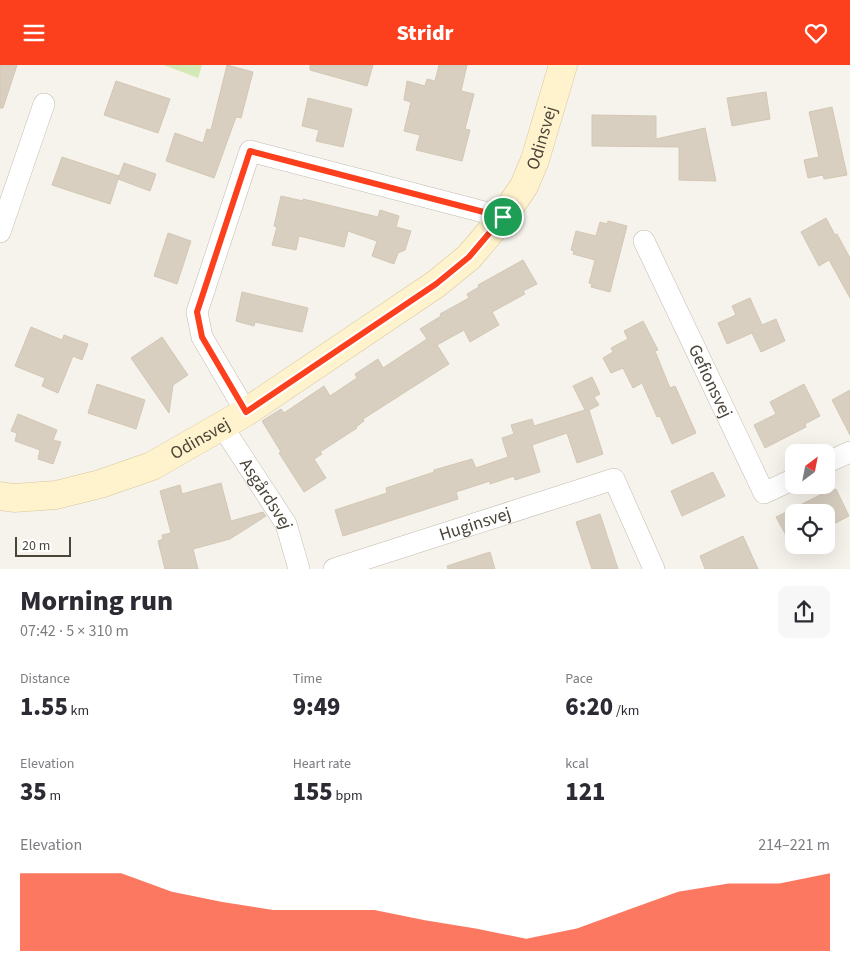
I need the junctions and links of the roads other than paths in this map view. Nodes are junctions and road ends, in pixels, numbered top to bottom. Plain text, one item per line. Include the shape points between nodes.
1 (563, 65) edge
2 (44, 104) dead end
3 (503, 217) junction
4 (0, 232) edge
5 (644, 241) dead end
6 (246, 412) junction
7 (222, 426) junction
8 (850, 452) edge
9 (835, 459) edge
10 (785, 483) edge
11 (0, 496) edge
12 (299, 569) edge
13 (334, 569) edge
14 (654, 569) edge

1 - 3 street, Odinsvej via 535,160 524,186
2 - 4 street
3 - 6 street, Odinsvej via 469,257 436,284
3 - 6 street via 250,151 197,312 202,337
5 - 10 street, Gefionsvej via 764,493
6 - 7 street, Odinsvej
7 - 11 street, Odinsvej via 152,466 100,484 56,495
7 - 12 street, Asgårdsvej via 286,524
8 - 9 street
13 - 14 street, Huginsvej via 614,479

